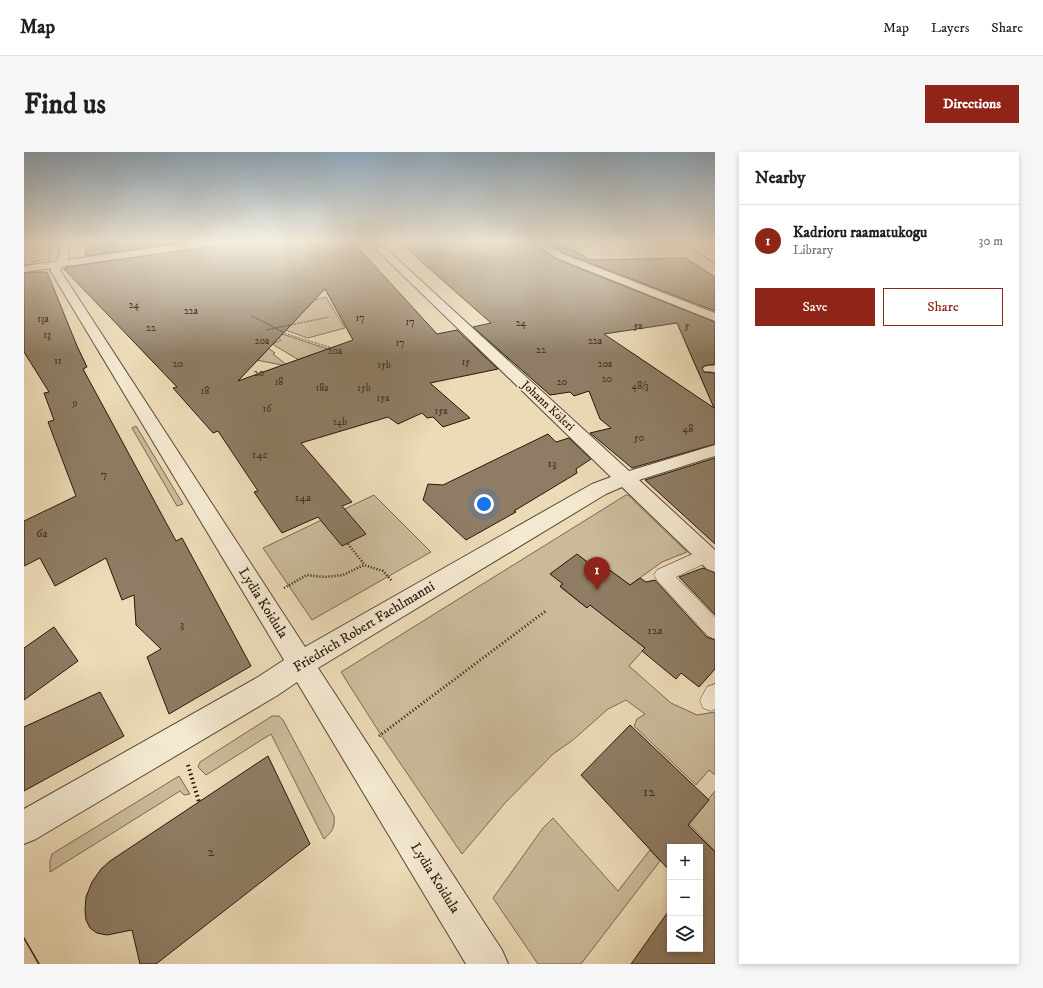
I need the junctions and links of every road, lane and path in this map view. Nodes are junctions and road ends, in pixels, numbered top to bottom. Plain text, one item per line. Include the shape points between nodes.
1 (61, 279) edge
2 (413, 279) edge
3 (618, 279) edge
4 (252, 316) dead end
5 (715, 317) edge
6 (329, 318) dead end
7 (274, 328) junction
8 (266, 330) dead end
9 (332, 348) dead end
10 (715, 450) edge
11 (625, 478) junction
12 (348, 544) dead end
13 (711, 559) edge
14 (364, 565) junction
15 (395, 584) dead end
16 (279, 590) dead end
17 (548, 610) dead end
18 (715, 630) edge
19 (301, 664) junction
20 (356, 752) junction
21 (188, 765) dead end
22 (199, 802) dead end
23 (24, 827) edge
24 (488, 964) edge

1 - 19 street, Lydia Koidula
2 - 11 street, Johann Köleri
3 - 5 street
4 - 7 path
6 - 7 path
7 - 8 path
7 - 9 path
10 - 11 street, Friedrich Robert Faehlmanni
11 - 13 street, Johann Köleri
11 - 19 street, Friedrich Robert Faehlmanni via 599,489
12 - 14 path
13 - 18 lane via 663,575
14 - 15 path via 383,571
14 - 16 path via 343,574 325,577 307,575
17 - 20 path
19 - 20 street, Lydia Koidula
19 - 23 street, Friedrich Robert Faehlmanni via 268,686
20 - 24 street, Lydia Koidula
21 - 22 path

